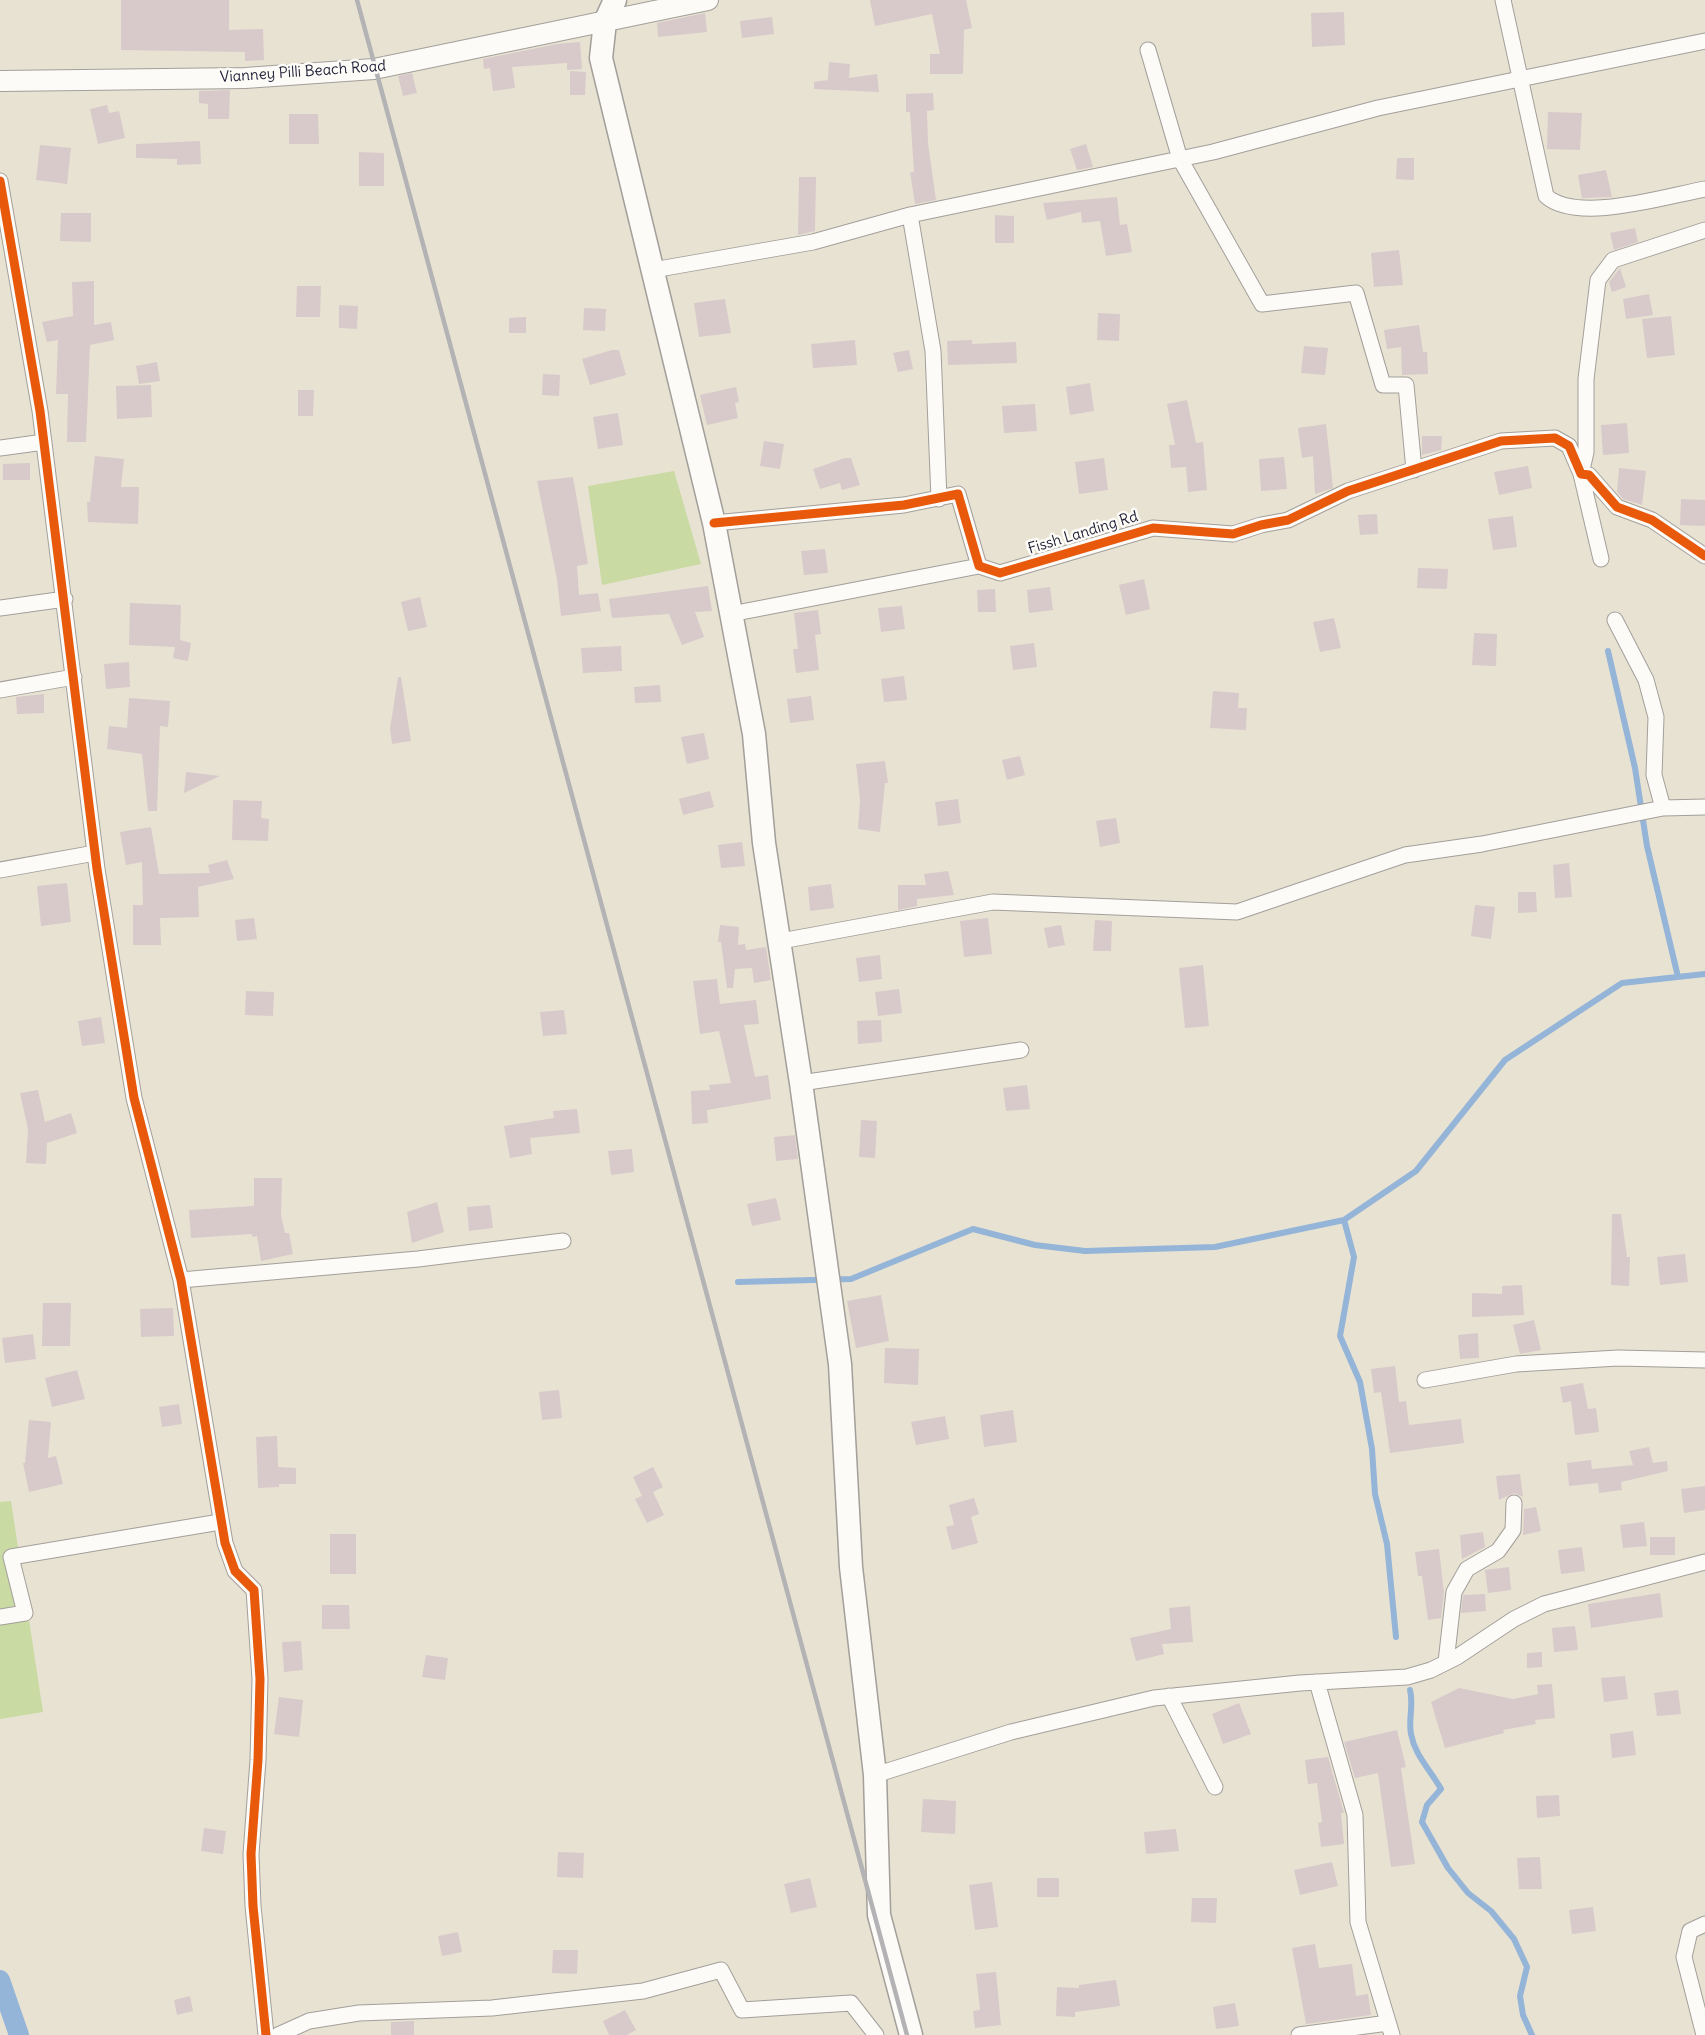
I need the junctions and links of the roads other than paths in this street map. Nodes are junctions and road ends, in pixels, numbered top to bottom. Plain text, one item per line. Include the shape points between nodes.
1 (615, 0) edge
2 (708, 0) edge
3 (1503, 0) edge
4 (605, 22) junction
5 (1705, 41) edge
6 (1148, 50) dead end
7 (1519, 80) junction
8 (0, 81) edge
9 (1180, 159) junction
10 (0, 181) edge
11 (1705, 189) edge
12 (910, 216) junction
13 (1705, 230) edge
14 (653, 270) junction
15 (44, 442) junction
16 (0, 448) edge
17 (1414, 470) junction
18 (1581, 474) junction
19 (939, 499) junction
20 (714, 523) junction
21 (1705, 556) edge
22 (1601, 559) dead end
23 (979, 566) junction
24 (65, 599) junction
25 (0, 608) edge
26 (732, 614) junction
27 (1615, 620) dead end
28 (74, 677) junction
29 (0, 690) edge
30 (1705, 807) edge
31 (1663, 808) junction
32 (95, 853) junction
33 (0, 870) edge
34 (781, 941) junction
35 (1021, 1050) dead end
36 (801, 1083) junction
37 (563, 1241) dead end
38 (181, 1280) junction
39 (1705, 1360) edge
40 (1425, 1380) dead end
41 (1514, 1503) dead end
42 (220, 1521) junction
43 (1705, 1562) edge
44 (0, 1617) edge
45 (1446, 1662) junction
46 (1317, 1682) junction
47 (1169, 1696) junction
48 (875, 1775) junction
49 (1215, 1787) dead end
50 (1705, 1924) edge
51 (1390, 2029) edge
52 (266, 2035) edge
53 (278, 2035) edge
54 (876, 2035) edge
55 (911, 2035) edge
56 (1299, 2035) edge
57 (1704, 2035) edge

1 - 4 main road
2 - 4 street, Vianney Pilli Beach Road
3 - 7 street
4 - 8 street, Vianney Pilli Beach Road via 374,69 246,78
4 - 14 main road via 602,58
5 - 7 street
6 - 9 street
7 - 9 street via 1378,108
7 - 11 street via 1539,175 1546,196 1554,204 1571,208 1610,207
9 - 12 street
9 - 17 street via 1262,304 1356,293 1383,385 1406,385
10 - 15 street
12 - 14 street via 813,242
12 - 19 street via 933,351
13 - 18 street via 1613,260 1598,280 1586,379 1586,452
14 - 20 main road
15 - 16 street
15 - 24 street
17 - 18 street, Fissh Landing Rd via 1501,441 1555,438 1569,446
17 - 23 street, Fissh Landing Rd via 1348,491 1288,520 1233,534 1153,528 1007,572 994,573
18 - 21 street, Fissh Landing Rd via 1589,475 1617,507 1652,520
18 - 22 street
19 - 20 street
19 - 23 street via 958,494
20 - 26 main road
23 - 26 street
24 - 25 street
24 - 28 street
26 - 34 main road via 754,734 764,843
27 - 31 street via 1646,680 1656,717 1654,775
28 - 29 street
28 - 32 street
30 - 31 street
31 - 34 street via 1405,855 1238,912 993,902
32 - 33 street
32 - 38 street via 134,1098
34 - 36 main road
35 - 36 street
36 - 48 main road via 840,1364 850,1567
37 - 38 street via 418,1259
38 - 42 street
39 - 40 street via 1618,1358 1516,1364
41 - 45 street via 1513,1530 1498,1551 1467,1569 1454,1592
42 - 44 street via 11,1557 25,1613
42 - 52 street via 235,1571 254,1590 260,1679 251,1854
43 - 45 street via 1544,1604
45 - 46 street via 1407,1677
46 - 47 street
46 - 51 street via 1355,1815 1358,1922
47 - 48 street via 1011,1732
47 - 49 street
48 - 55 main road via 879,1915
50 - 57 street via 1690,1931 1683,1949
51 - 56 street
53 - 54 street via 309,2021 359,2013 492,2008 643,1991 721,1970 742,2010 851,2003

